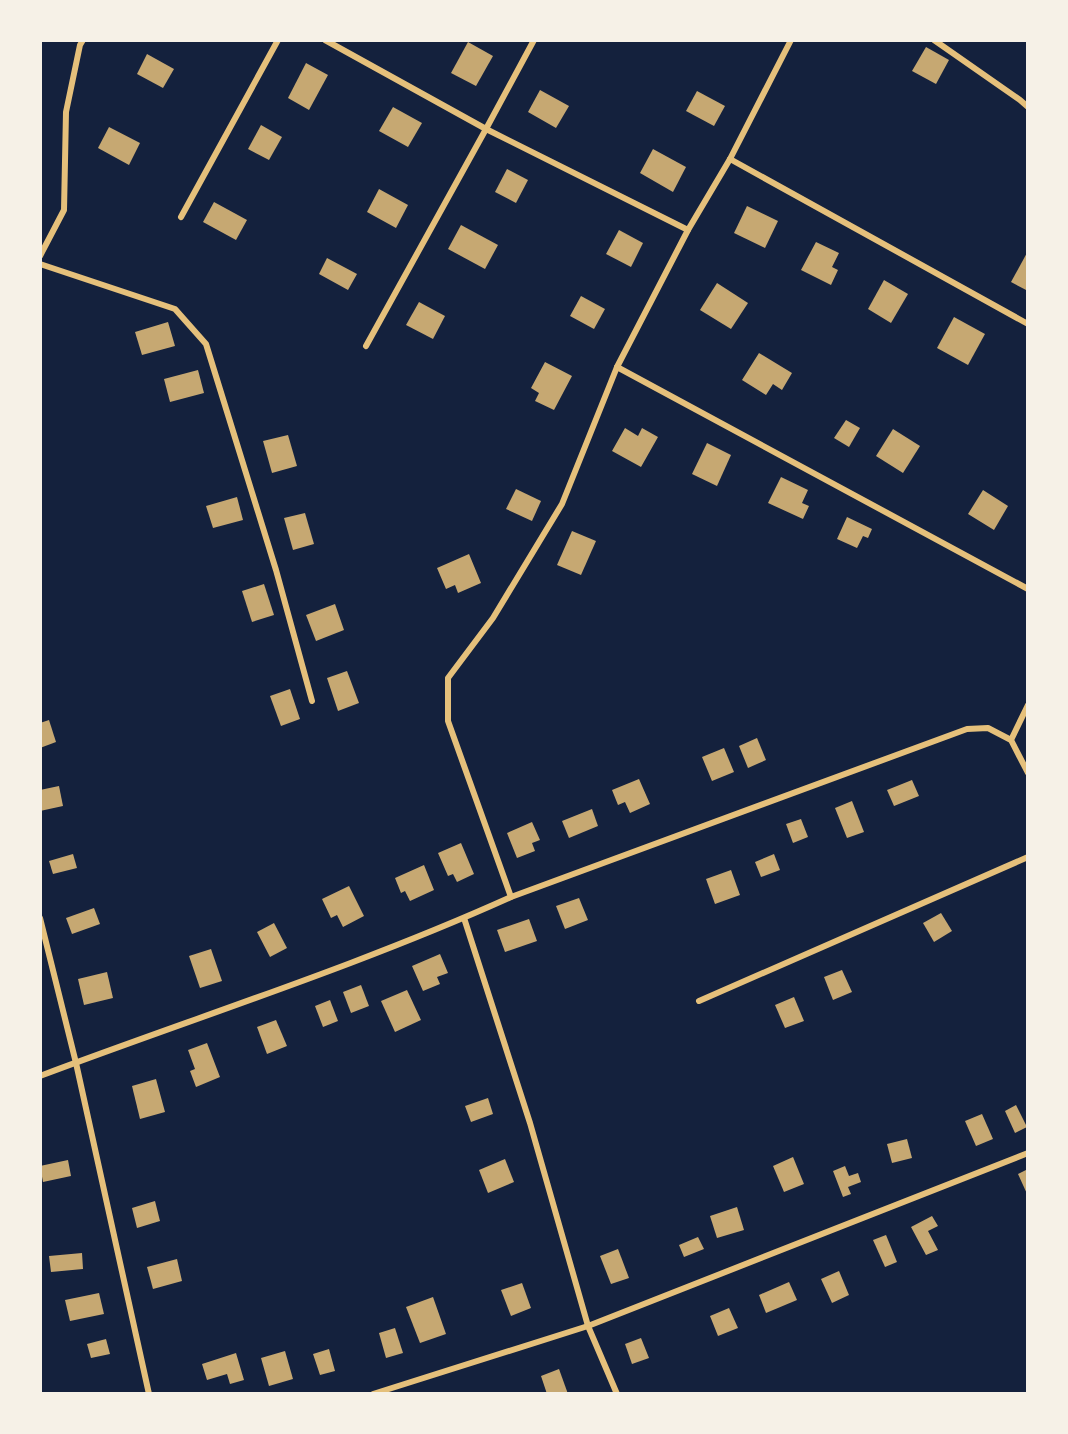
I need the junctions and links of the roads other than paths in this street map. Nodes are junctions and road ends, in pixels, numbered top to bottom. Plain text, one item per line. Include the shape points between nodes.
1 (83, 40) edge
2 (278, 40) edge
3 (325, 40) edge
4 (534, 40) edge
5 (791, 40) edge
6 (934, 40) edge
7 (1028, 107) edge
8 (486, 129) junction
9 (730, 159) junction
10 (181, 217) dead end
11 (688, 230) junction
12 (40, 256) edge
13 (40, 264) edge
14 (1028, 324) edge
15 (366, 346) dead end
16 (617, 367) junction
17 (1028, 589) edge
18 (312, 701) dead end
19 (1028, 705) edge
20 (1011, 740) junction
21 (1028, 773) edge
22 (1028, 857) edge
23 (511, 897) junction
24 (40, 918) edge
25 (464, 918) junction
26 (699, 1001) dead end
27 (75, 1063) junction
28 (40, 1076) edge
29 (1028, 1153) edge
30 (588, 1326) junction
31 (149, 1394) edge
32 (373, 1394) edge
33 (617, 1394) edge

1 - 12 street via 66,112 64,210
2 - 10 street
3 - 8 street
4 - 8 street
5 - 9 street
6 - 7 street
8 - 11 street
8 - 15 street
9 - 11 street
9 - 14 street
11 - 16 street
13 - 18 street via 175,309 206,345
16 - 17 street
16 - 23 street via 562,504 493,618 448,678 448,721
19 - 20 street
20 - 21 street
20 - 23 street via 988,728 967,729
22 - 26 street
23 - 25 street
24 - 27 street
25 - 27 street
25 - 30 street via 530,1123
27 - 28 street
27 - 31 street
29 - 30 street
30 - 32 street
30 - 33 street

